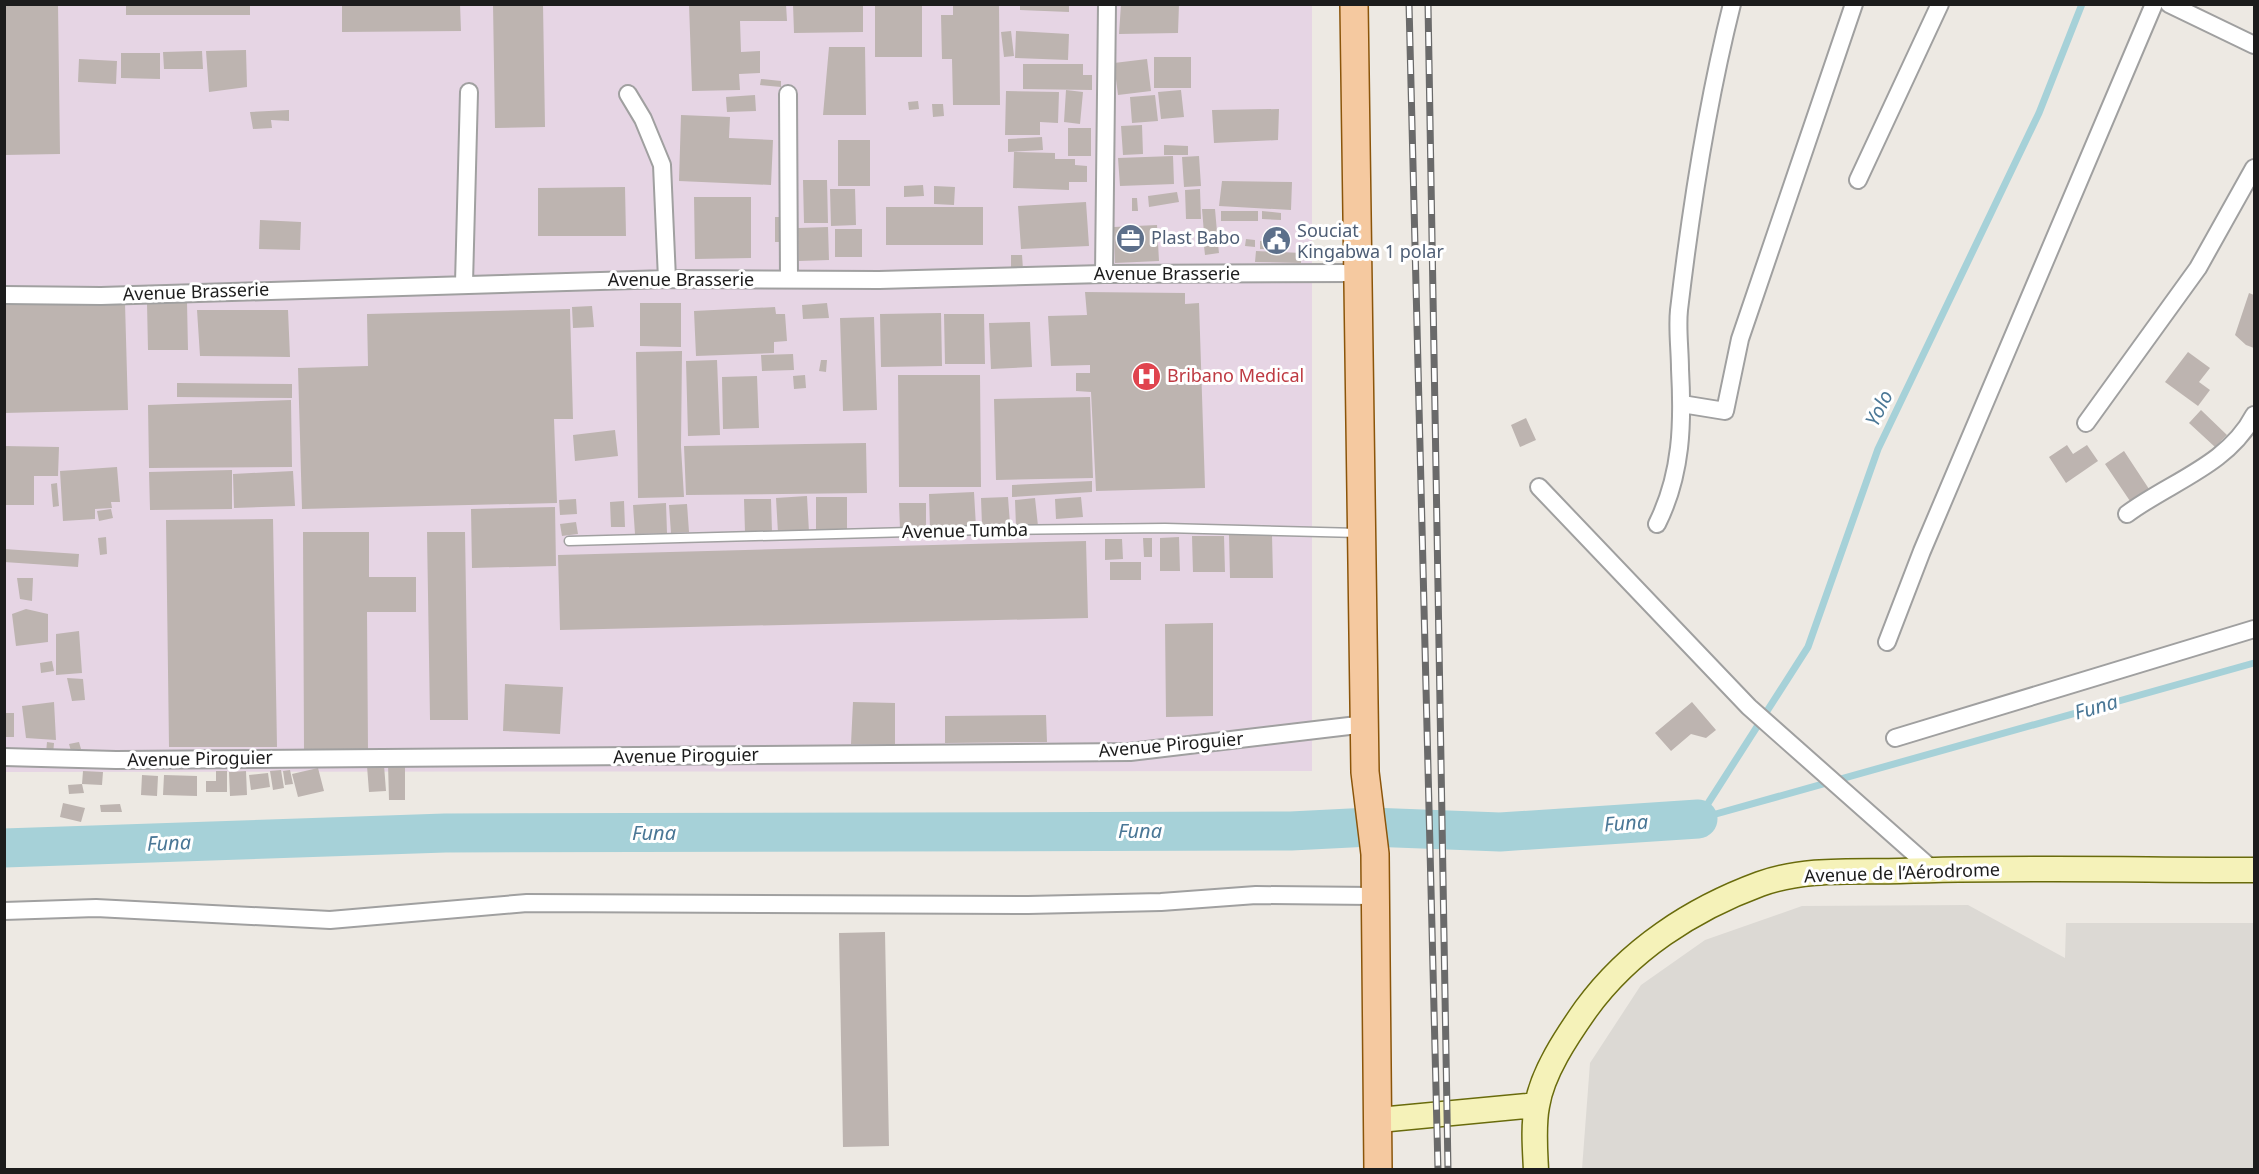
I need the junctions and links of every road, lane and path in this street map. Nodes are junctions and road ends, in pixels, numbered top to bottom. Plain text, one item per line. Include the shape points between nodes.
1 (1107, 4) edge
2 (1354, 4) edge
3 (1732, 4) edge
4 (1854, 4) edge
5 (1940, 4) edge
6 (2154, 4) edge
7 (2169, 4) edge
8 (2254, 45) edge
9 (469, 92) dead end
10 (628, 93) dead end
11 (788, 94) dead end
12 (2254, 168) edge
13 (1858, 180) dead end
14 (1358, 273) junction
15 (1104, 274) junction
16 (667, 279) junction
17 (789, 279) junction
18 (464, 283) junction
19 (4, 295) edge
20 (1682, 404) junction
21 (2254, 415) edge
22 (2086, 423) dead end
23 (1539, 487) dead end
24 (2127, 514) dead end
25 (1657, 524) dead end
26 (1362, 533) junction
27 (569, 541) dead end
28 (2254, 629) edge
29 (1887, 642) dead end
30 (1366, 724) junction
31 (1894, 738) dead end
32 (4, 758) edge
33 (1933, 870) junction
34 (2254, 870) edge
35 (1374, 896) junction
36 (4, 911) edge
37 (1537, 1105) junction
38 (1378, 1120) junction
39 (1378, 1170) edge
40 (1536, 1170) edge

1 - 15 street
2 - 14 main road
3 - 20 street via 1698,174 1678,313
4 - 20 street via 1740,339 1725,411
5 - 13 street
6 - 29 street
7 - 8 street
9 - 18 street
10 - 16 street via 662,165
11 - 17 street
12 - 22 street via 2198,268
14 - 15 street, Avenue Brasserie
14 - 26 main road
15 - 17 street, Avenue Brasserie
16 - 17 street, Avenue Brasserie
16 - 18 street, Avenue Brasserie
18 - 19 street, Avenue Brasserie via 101,296
20 - 25 street via 1682,438 1672,489
21 - 24 street via 2235,445
23 - 33 street via 1749,707
26 - 27 lane, Avenue Tumba via 1165,528
26 - 30 main road
28 - 31 street
30 - 32 street, Avenue Piroguier via 1130,752
30 - 35 main road via 1365,772 1375,854
33 - 34 main road, Avenue de l’Aérodrome
33 - 37 main road, Avenue de l’Aérodrome via 1805,875 1762,883 1688,917 1648,945 1603,986 1551,1067
35 - 36 street via 1256,895 1161,902 1017,905 526,903 330,920 96,908
35 - 38 main road
37 - 38 main road
37 - 40 main road, Avenue de l’Aérodrome
38 - 39 main road

